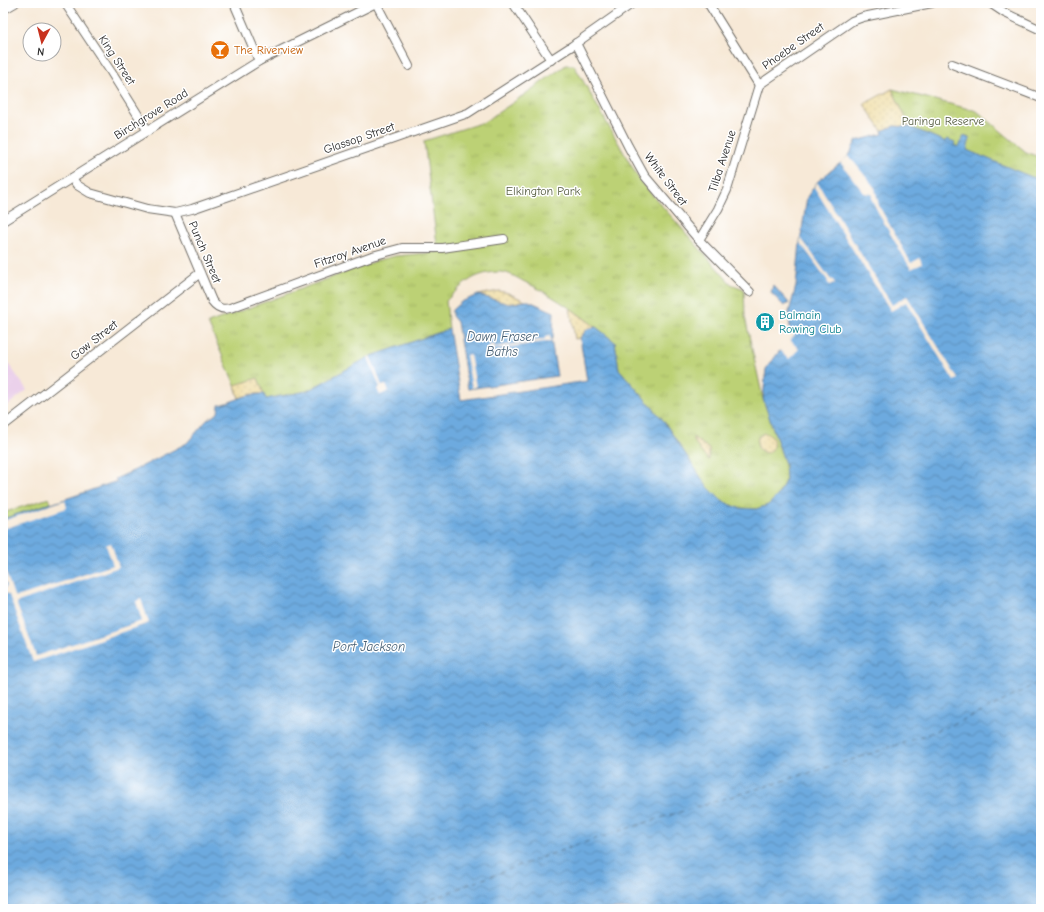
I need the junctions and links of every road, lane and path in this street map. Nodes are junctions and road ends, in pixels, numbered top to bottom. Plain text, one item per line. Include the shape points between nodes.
1 (15, 3) edge
2 (64, 3) edge
3 (234, 3) edge
4 (376, 3) edge
5 (513, 3) edge
6 (633, 3) edge
7 (708, 3) edge
8 (932, 3) edge
9 (990, 3) edge
10 (3, 10) edge
11 (1041, 30) edge
12 (576, 43) junction
13 (551, 60) junction
14 (259, 61) junction
15 (952, 64) dead end
16 (409, 66) dead end
17 (758, 85) junction
18 (1041, 98) edge
19 (148, 131) junction
20 (72, 178) junction
21 (175, 213) junction
22 (3, 221) edge
23 (504, 238) dead end
24 (699, 240) junction
25 (200, 273) junction
26 (750, 292) dead end
27 (212, 301) joint
28 (3, 426) edge

1 - 10 street
2 - 19 street, King Street
3 - 14 street
4 - 14 street, Birchgrove Road
4 - 16 street
5 - 13 street
6 - 12 street, Glassop Street
7 - 17 street
8 - 17 street, Phoebe Street via 863,17 842,27
9 - 11 street
12 - 13 street, Glassop Street
12 - 24 street, White Street via 644,175
13 - 21 street, Glassop Street via 468,113
14 - 19 street, Birchgrove Road
15 - 18 street
17 - 24 street, Tilba Avenue via 725,194
19 - 20 street, Birchgrove Road
20 - 21 street, Glassop Street via 77,185 90,193 147,209
20 - 22 street, Birchgrove Road
21 - 25 street, Punch Street
23 - 27 street, Fitzroy Avenue via 442,248 402,248 372,256 230,308 222,309
24 - 26 street, White Street
25 - 27 street, Punch Street
25 - 28 street, Gow Street

